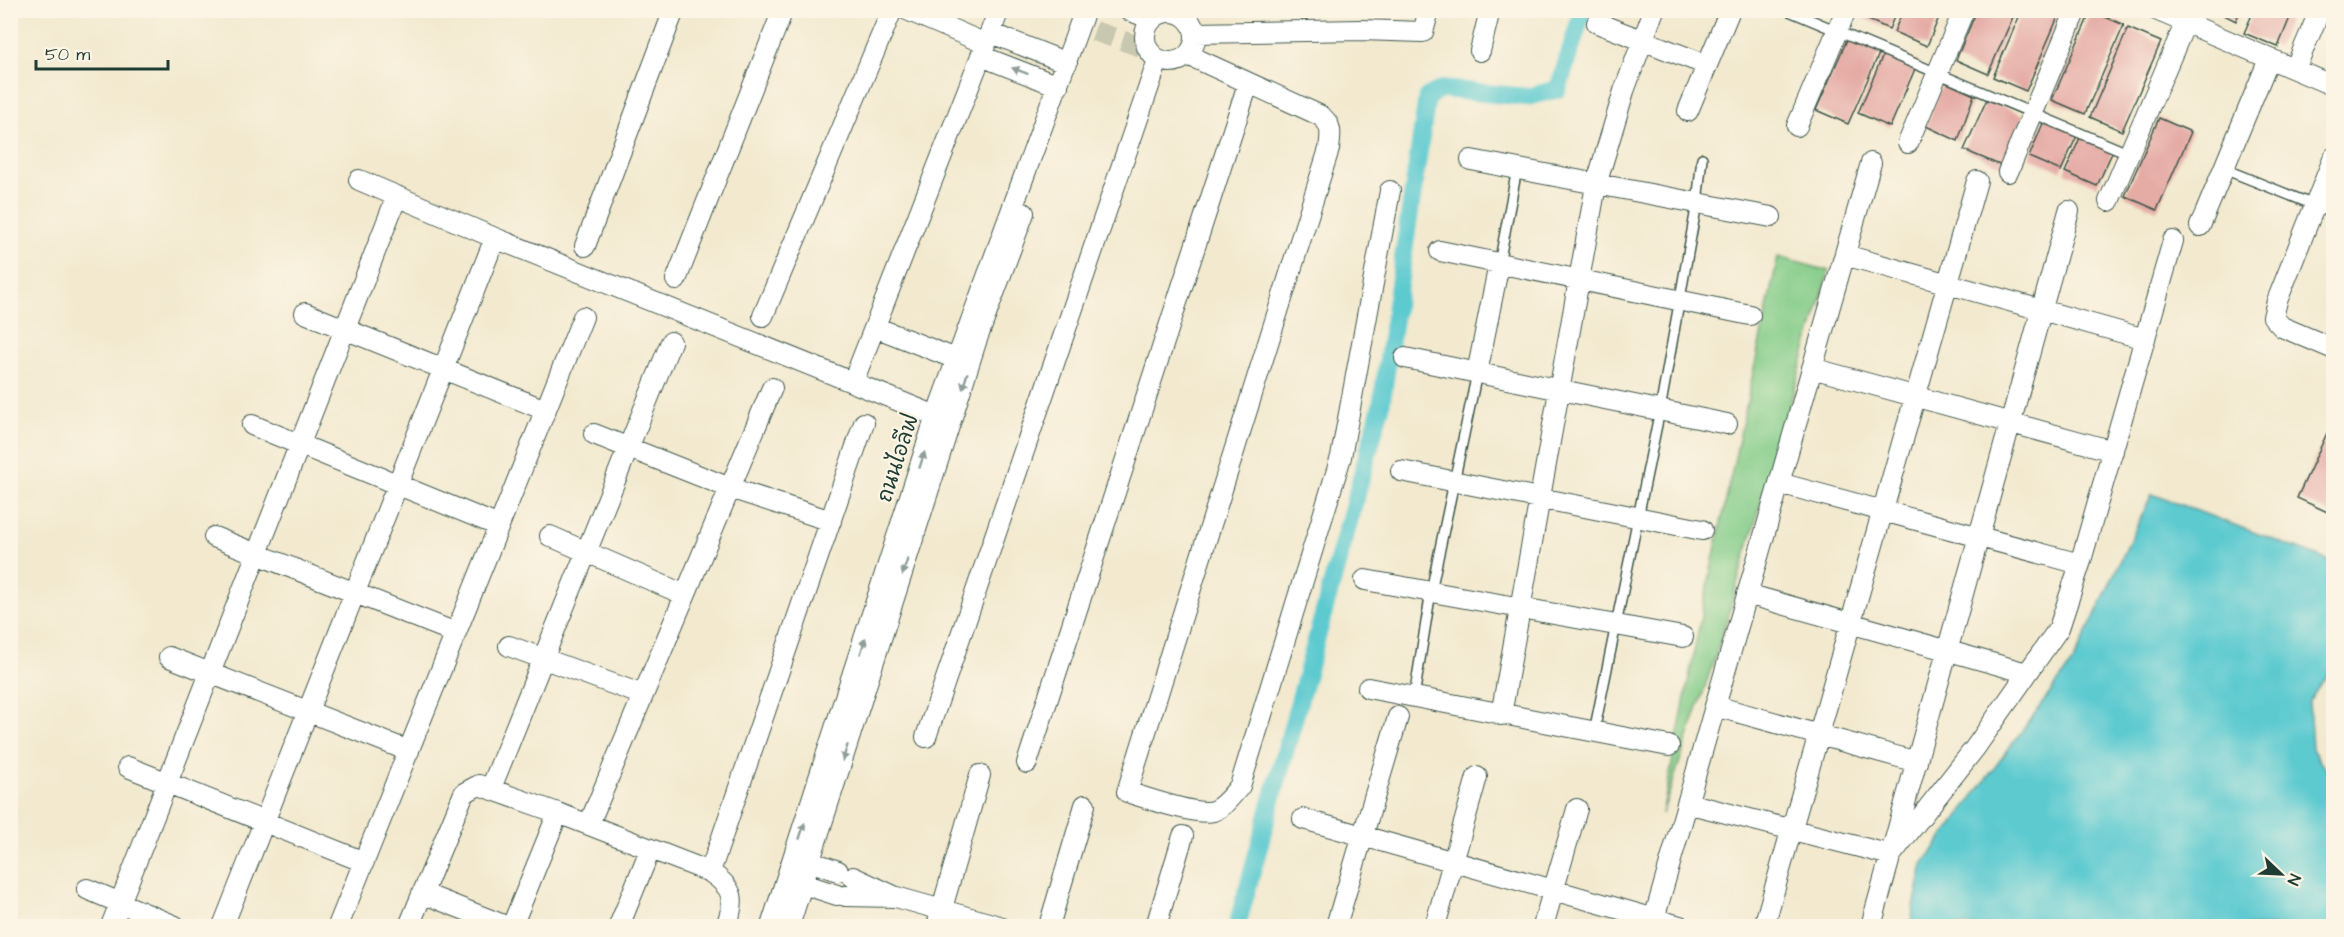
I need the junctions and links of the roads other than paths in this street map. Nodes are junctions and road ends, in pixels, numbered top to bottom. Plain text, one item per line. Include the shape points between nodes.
1 (674, 10) edge
2 (783, 10) edge
3 (892, 10) edge
4 (907, 10) edge
5 (999, 10) edge
6 (1085, 10) edge
7 (1098, 10) edge
8 (1128, 10) edge
9 (1429, 10) edge
10 (1490, 10) edge
11 (1654, 10) edge
12 (1730, 10) edge
13 (1787, 10) edge
14 (1846, 10) edge
15 (1964, 10) edge
16 (2076, 10) edge
17 (2156, 10) edge
18 (2320, 10) edge
19 (1173, 11) edge
20 (2188, 17) edge
21 (1151, 19) junction
22 (1264, 20) edge
23 (1361, 20) edge
24 (1597, 23) dead end
25 (1837, 31) junction
26 (1195, 33) junction
27 (1641, 40) junction
28 (986, 44) junction
29 (1480, 51) dead end
30 (1188, 55) junction
31 (2269, 58) junction
32 (1158, 60) junction
33 (1067, 63) junction
34 (1707, 65) junction
35 (2295, 69) junction
36 (1937, 74) junction
37 (1248, 84) junction
38 (1058, 86) junction
39 (2334, 86) edge
40 (1688, 111) dead end
41 (2032, 114) junction
42 (1797, 126) dead end
43 (1908, 142) dead end
44 (2130, 154) junction
45 (2334, 157) edge
46 (1702, 158) dead end
47 (1472, 160) dead end
48 (1871, 163) dead end
49 (1517, 169) junction
50 (2224, 169) junction
51 (2008, 172) dead end
52 (359, 180) dead end
53 (1977, 182) dead end
54 (1596, 185) junction
55 (1390, 191) dead end
56 (397, 196) junction
57 (2109, 201) dead end
58 (1697, 203) junction
59 (2314, 206) junction
60 (2069, 211) dead end
61 (2334, 213) edge
62 (1771, 217) dead end
63 (2200, 226) dead end
64 (495, 238) junction
65 (2173, 241) dead end
66 (585, 246) dead end
67 (1440, 250) dead end
68 (1845, 255) junction
69 (1499, 264) junction
70 (676, 280) dead end
71 (1578, 281) junction
72 (1948, 284) junction
73 (1679, 301) junction
74 (2042, 310) junction
75 (305, 313) dead end
76 (1750, 315) dead end
77 (763, 316) dead end
78 (583, 317) dead end
79 (875, 327) junction
80 (345, 329) junction
81 (2145, 339) junction
82 (671, 342) dead end
83 (2334, 349) edge
84 (1405, 358) dead end
85 (957, 359) junction
86 (1812, 368) junction
87 (443, 369) junction
88 (1477, 373) junction
89 (853, 382) junction
90 (772, 388) dead end
91 (1560, 390) junction
92 (1916, 397) junction
93 (545, 410) junction
94 (1660, 410) junction
95 (936, 416) junction
96 (864, 423) dead end
97 (2011, 423) junction
98 (1727, 424) dead end
99 (252, 426) dead end
100 (594, 434) dead end
101 (300, 445) junction
102 (628, 447) junction
103 (2113, 451) junction
104 (1401, 471) dead end
105 (1454, 482) junction
106 (1779, 483) junction
107 (398, 485) junction
108 (730, 488) junction
109 (1541, 500) junction
110 (1883, 511) junction
111 (1636, 517) junction
112 (831, 521) junction
113 (499, 526) junction
114 (1702, 530) dead end
115 (550, 536) dead end
116 (214, 537) dead end
117 (1979, 537) junction
118 (586, 552) junction
119 (257, 554) junction
120 (2080, 564) junction
121 (1365, 580) dead end
122 (1431, 591) junction
123 (355, 593) junction
124 (1747, 594) junction
125 (685, 595) junction
126 (1519, 607) junction
127 (1851, 623) junction
128 (1615, 625) junction
129 (456, 633) junction
130 (1683, 637) dead end
131 (509, 646) dead end
132 (1948, 651) junction
133 (169, 657) dead end
134 (543, 657) junction
135 (210, 674) junction
136 (2027, 674) junction
137 (1368, 688) dead end
138 (643, 695) junction
139 (1414, 697) junction
140 (1715, 706) junction
141 (308, 711) junction
142 (1501, 715) junction
143 (1398, 717) dead end
144 (1594, 732) junction
145 (1819, 735) junction
146 (926, 737) dead end
147 (1669, 746) dead end
148 (409, 751) junction
149 (1917, 762) junction
150 (1027, 763) dead end
151 (128, 767) dead end
152 (980, 775) dead end
153 (1477, 777) dead end
154 (167, 783) junction
155 (491, 788) junction
156 (1687, 803) junction
157 (1084, 805) dead end
158 (1577, 809) dead end
159 (558, 813) junction
160 (1303, 819) dead end
161 (264, 822) junction
162 (590, 824) junction
163 (1792, 830) junction
164 (1183, 836) dead end
165 (1363, 836) junction
166 (650, 850) junction
167 (1891, 855) junction
168 (802, 859) junction
169 (364, 862) junction
170 (1453, 862) junction
171 (710, 872) junction
172 (795, 882) junction
173 (87, 889) dead end
174 (1553, 890) junction
175 (422, 893) junction
176 (896, 897) junction
177 (120, 903) junction
178 (939, 918) edge
179 (1653, 923) edge
180 (111, 927) edge
181 (175, 927) edge
182 (222, 927) edge
183 (338, 927) edge
184 (408, 927) edge
185 (506, 927) edge
186 (512, 927) edge
187 (619, 927) edge
188 (726, 927) edge
189 (771, 927) edge
190 (789, 927) edge
191 (999, 927) edge
192 (1049, 927) edge
193 (1156, 927) edge
194 (1336, 927) edge
195 (1435, 927) edge
196 (1543, 927) edge
197 (1680, 927) edge
198 (1764, 927) edge
199 (1871, 927) edge

1 - 66 street
2 - 70 street
3 - 77 street
4 - 28 street
5 - 28 street
6 - 33 street, ถนนไอลีฟ
7 -> 168 street, ถนนไอลีฟ via 1094,31 977,339
8 - 21 street
9 - 23 street via 1423,33
10 - 29 street
11 - 27 street
12 - 34 street
13 - 25 lane
14 - 25 street
15 - 36 street
16 - 41 street
17 - 20 street
18 - 35 street
19 - 21 street
19 - 26 street via 1188,19
20 - 31 street
20 - 44 street
21 - 32 street via 1144,41
22 - 23 street
22 - 26 street
24 - 27 street
25 - 36 lane
25 - 42 street
26 - 30 street
27 - 34 street
27 - 54 street
28 - 33 street
38 -> 28 street
28 - 79 street
30 - 32 street via 1174,62
30 - 37 street
31 - 35 street
31 - 50 street
32 - 146 street
33 - 38 street, ถนนไอลีฟ
34 - 40 street
35 - 39 street
36 - 41 lane
36 - 43 street
37 - 55 street via 1328,120 1329,149 1126,792 1212,812 1240,786 1341,457
37 - 150 street
38 - 85 street, ถนนไอลีฟ
41 - 44 lane
41 - 51 street
44 - 57 street
45 - 59 street
46 - 58 lane
47 - 49 street
48 - 68 street
49 - 54 street
49 - 69 lane
50 - 59 lane
50 - 63 street
52 - 56 street
53 - 72 street
54 - 58 street
54 - 71 street
56 - 64 street
56 - 80 street
58 - 62 street
58 - 73 lane
59 - 61 lane
59 - 83 street via 2273,317 2282,327
60 - 74 street
64 - 87 street
64 - 89 street
65 - 81 street
67 - 69 street
68 - 72 street
68 - 86 street
69 - 71 street
69 - 88 street
71 - 73 street
71 - 91 street
72 - 74 street
72 - 92 street
73 - 76 street
73 - 94 lane
74 - 81 street
74 - 97 street
75 - 80 street
78 - 93 street
79 - 85 street
79 - 89 street
80 - 87 street
80 - 101 street
81 - 103 street
82 - 102 street
84 - 88 street
85 - 95 street, ถนนไอลีฟ
86 - 92 street
86 - 106 street
87 - 93 street
87 - 107 street
88 - 91 street
88 - 105 lane
89 - 95 street
90 - 108 street
91 - 94 street
91 - 109 street
92 - 97 street
92 - 110 street
93 - 113 street
94 - 98 street
94 - 111 lane
168 -> 95 street, ถนนไอลีฟ
96 - 112 street
97 - 103 street
97 - 117 street
99 - 101 street
100 - 102 street
101 - 107 street
101 - 119 street
102 - 108 street
102 - 118 street
103 - 120 street
104 - 105 street
105 - 109 street
105 - 122 lane
106 - 110 street
106 - 124 street
107 - 113 street
107 - 123 street
108 - 112 street
108 - 125 street
109 - 111 street
109 - 126 street
110 - 117 street
110 - 127 street
111 - 114 street
111 - 128 lane
112 - 171 street
113 - 129 street
115 - 118 street
116 - 119 street
117 - 120 street
117 - 132 street
118 - 125 street
118 - 134 street
119 - 123 street
119 - 135 street
120 - 136 street via 2059,628
121 - 122 street
122 - 126 street
122 - 139 lane
123 - 129 street
123 - 141 street
124 - 127 street
124 - 140 street
125 - 138 street
126 - 128 street
126 - 142 street
127 - 132 street
127 - 145 street
128 - 130 street
128 - 144 lane
129 - 148 street
131 - 134 street
132 - 136 street
132 - 149 street
133 - 135 street
134 - 138 street
134 - 155 street
135 - 141 street
135 - 154 street
136 - 167 street
137 - 139 street
138 - 162 street
139 - 142 street
140 - 145 street
140 - 156 street
141 - 148 street
141 - 161 street
142 - 144 street
143 - 165 street
144 - 147 street
145 - 149 street
145 - 163 street
148 - 169 street
149 - 167 street
151 - 154 street
152 - 178 street
153 - 170 street
154 - 161 street
154 - 177 street
155 - 159 street
155 - 175 street via 479,785 464,794
156 - 163 street
156 - 179 street
157 - 192 street
158 - 174 street
159 - 162 street
159 - 186 street
160 - 165 street
161 - 169 street
161 - 182 street
162 - 166 street
163 - 167 street
163 - 198 street
164 - 193 street
165 - 170 street
165 - 194 street
166 - 171 street
166 - 187 street
167 - 199 street
168 - 172 street, ถนนไอลีฟ
168 - 176 street
169 - 183 street
170 - 174 street
170 - 195 street
171 - 188 street via 724,881 731,893 733,908
172 - 176 street via 841,896
172 - 189 street, ถนนไอลีฟ
172 - 190 street, ถนนไอลีฟ
173 - 177 street
174 - 179 street
174 - 196 street
175 - 184 street
175 - 185 street
176 - 178 street
177 - 180 street
177 - 181 street
178 - 191 street
179 - 197 street

